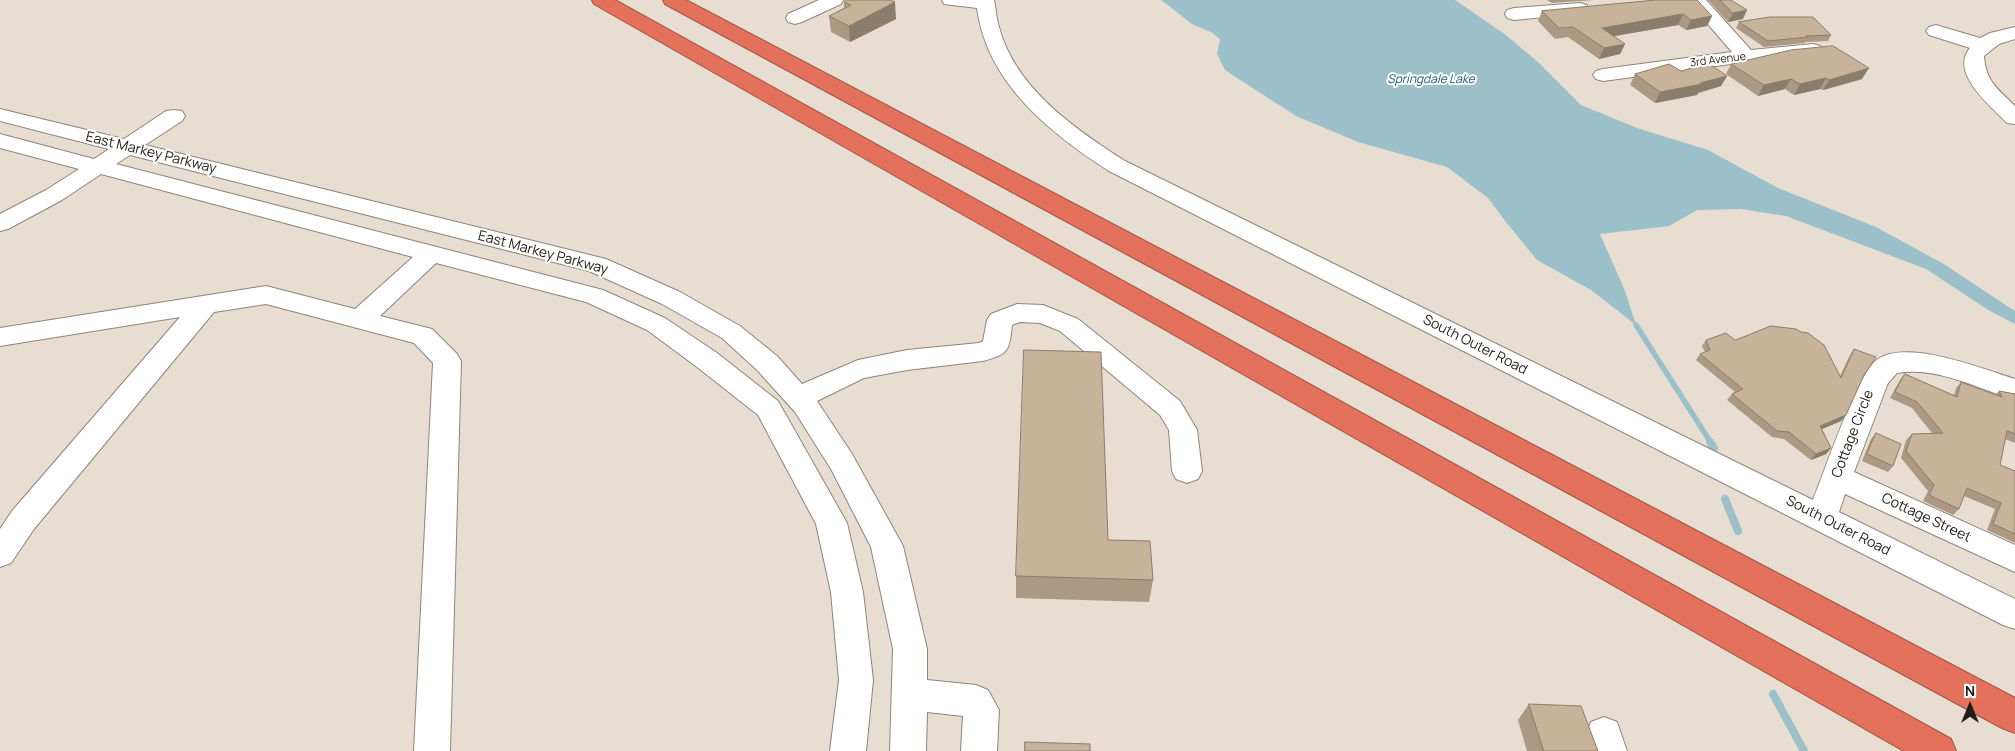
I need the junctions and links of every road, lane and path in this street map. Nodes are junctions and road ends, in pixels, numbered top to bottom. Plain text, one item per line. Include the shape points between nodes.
1 (601, 0) edge
2 (672, 0) edge
3 (834, 0) edge
4 (951, 0) edge
5 (1688, 0) edge
6 (985, 7) edge
7 (1601, 7) edge
8 (1514, 14) dead end
9 (795, 18) dead end
10 (1936, 31) dead end
11 (2015, 33) edge
12 (1982, 45) junction
13 (1834, 48) edge
14 (1746, 56) junction
15 (1603, 76) dead end
16 (0, 115) edge
17 (174, 116) dead end
18 (2015, 118) edge
19 (0, 141) edge
20 (128, 147) junction
21 (98, 167) junction
22 (0, 224) edge
23 (431, 254) junction
24 (206, 304) junction
25 (360, 319) junction
26 (0, 338) edge
27 (2015, 390) edge
28 (798, 398) junction
29 (1187, 471) dead end
30 (1836, 477) junction
31 (1821, 518) junction
32 (0, 554) edge
33 (2015, 559) edge
34 (2015, 615) edge
35 (909, 694) junction
36 (2015, 716) edge
37 (432, 751) edge
38 (848, 751) edge
39 (908, 751) edge
40 (979, 751) edge
41 (1938, 751) edge

1 - 41 highway
2 - 36 highway
3 - 9 street
4 - 6 street
5 - 14 street
6 - 31 street, South Outer Road via 998,50 1026,92 1072,135 1117,166
7 - 8 street
10 - 12 street
11 - 12 street via 1998,36
12 - 18 street via 1974,55 1975,71 1981,83
13 - 14 street, 3rd Avenue
14 - 15 street, 3rd Avenue
16 - 20 street, East Markey Parkway
17 - 20 street
19 - 21 street, East Markey Parkway
20 - 21 street
20 - 28 street, East Markey Parkway via 597,265 670,298 731,332 767,363
21 - 22 street
21 - 23 street, East Markey Parkway
23 - 25 street
23 - 38 street, East Markey Parkway via 594,296 656,324 768,408 831,523 845,584 856,680
24 - 25 street via 266,295
24 - 26 street
24 - 32 street via 23,520
25 - 37 street via 423,336 447,361
27 - 30 street, Cottage Circle via 1954,370 1909,361 1889,364 1875,380
28 - 29 street via 858,370 907,360 982,352 996,346 1000,320 1017,313 1043,314 1069,325 1170,408 1183,430
28 - 35 street, East Markey Parkway via 842,462 887,546 910,649
30 - 31 street, Cottage Circle
30 - 33 street, Cottage Street
31 - 34 street, South Outer Road
35 - 39 street, East Markey Parkway
35 - 40 street via 976,701 981,710

